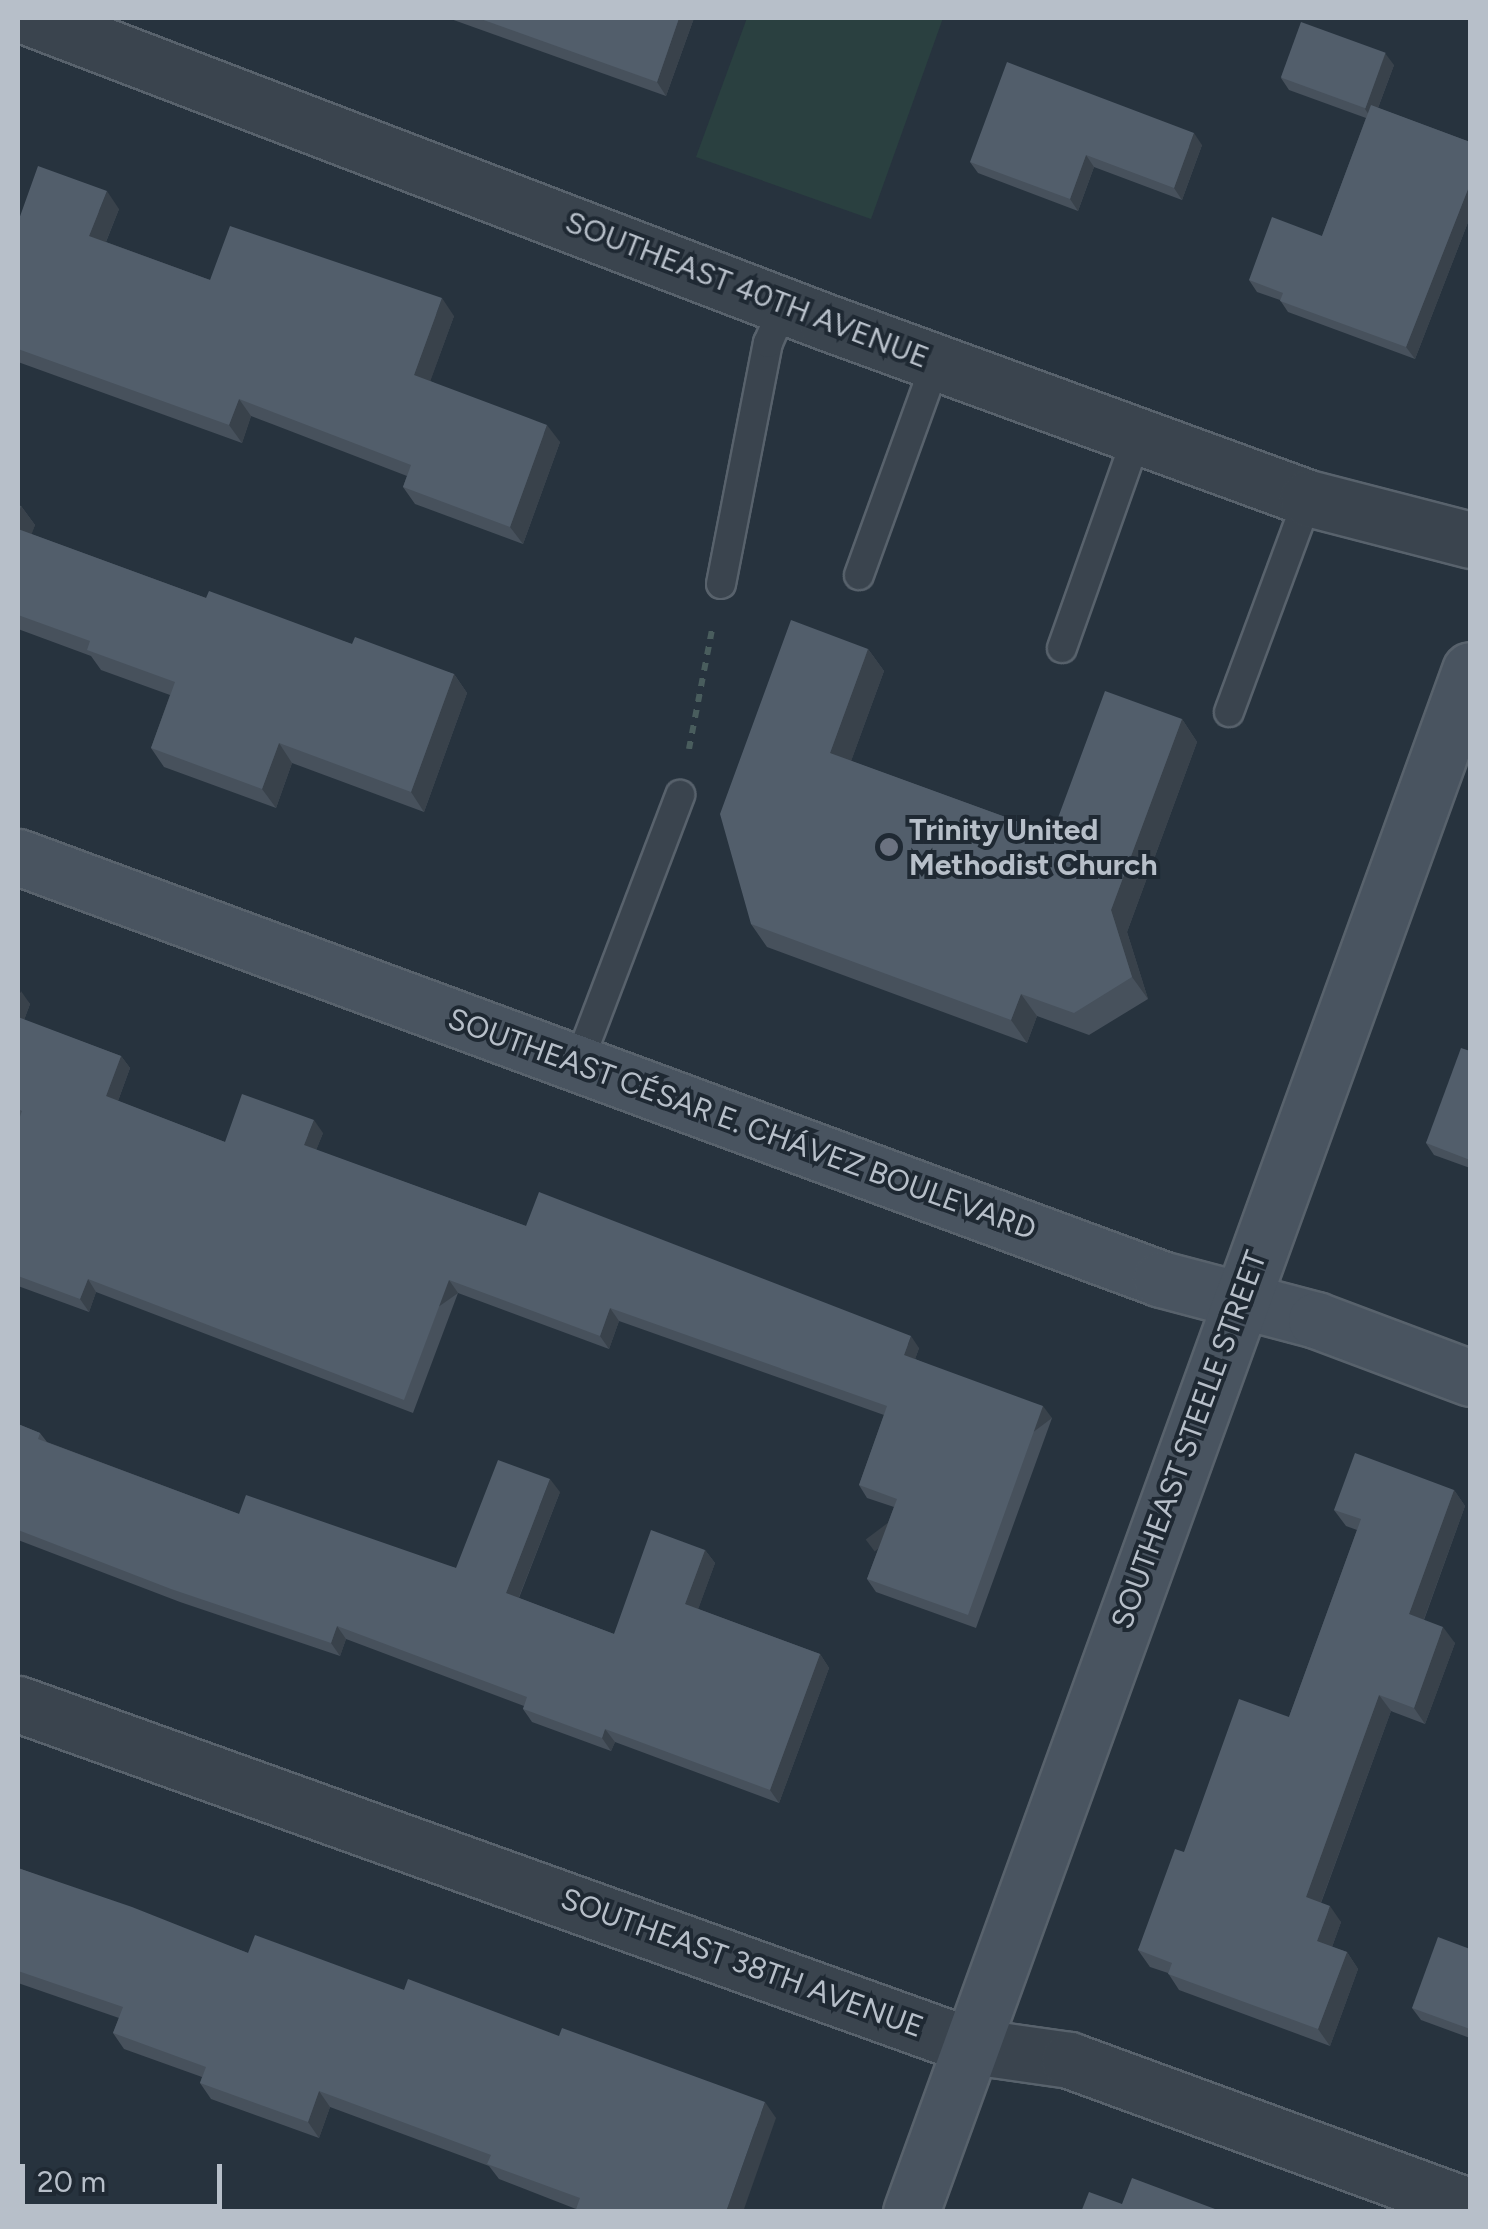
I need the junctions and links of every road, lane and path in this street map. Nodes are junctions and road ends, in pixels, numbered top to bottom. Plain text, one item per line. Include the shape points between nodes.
1 (31, 18) edge
2 (784, 306) junction
3 (936, 362) junction
4 (1137, 436) junction
5 (1308, 498) junction
6 (1470, 540) edge
7 (859, 575) dead end
8 (721, 584) joint
9 (1062, 648) dead end
10 (1470, 670) edge
11 (1229, 712) dead end
12 (680, 795) joint
13 (18, 857) edge
14 (578, 1064) junction
15 (1239, 1300) junction
16 (1470, 1378) edge
17 (18, 1704) edge
18 (972, 2046) junction
19 (1470, 2208) edge
20 (911, 2212) edge

1 - 2 street, SOUTHEAST 40TH AVENUE
2 - 3 street, SOUTHEAST 40TH AVENUE
2 - 8 lane via 768,342
3 - 4 street, SOUTHEAST 40TH AVENUE
3 - 7 lane
4 - 5 street, SOUTHEAST 40TH AVENUE
4 - 9 lane
5 - 6 street, SOUTHEAST 40TH AVENUE
5 - 11 lane
8 - 12 path
10 - 15 street, SOUTHEAST STEELE STREET
12 - 14 lane
13 - 14 street, SOUTHEAST CÉSAR E. CHÁVEZ BOULEVARD
14 - 15 street, SOUTHEAST CÉSAR E. CHÁVEZ BOULEVARD via 1142,1272
15 - 16 street, SOUTHEAST CÉSAR E. CHÁVEZ BOULEVARD via 1316,1320
15 - 18 street, SOUTHEAST STEELE STREET
17 - 18 street, SOUTHEAST 38TH AVENUE
18 - 19 street, SOUTHEAST 38TH AVENUE via 1069,2060
18 - 20 street, SOUTHEAST STEELE STREET

